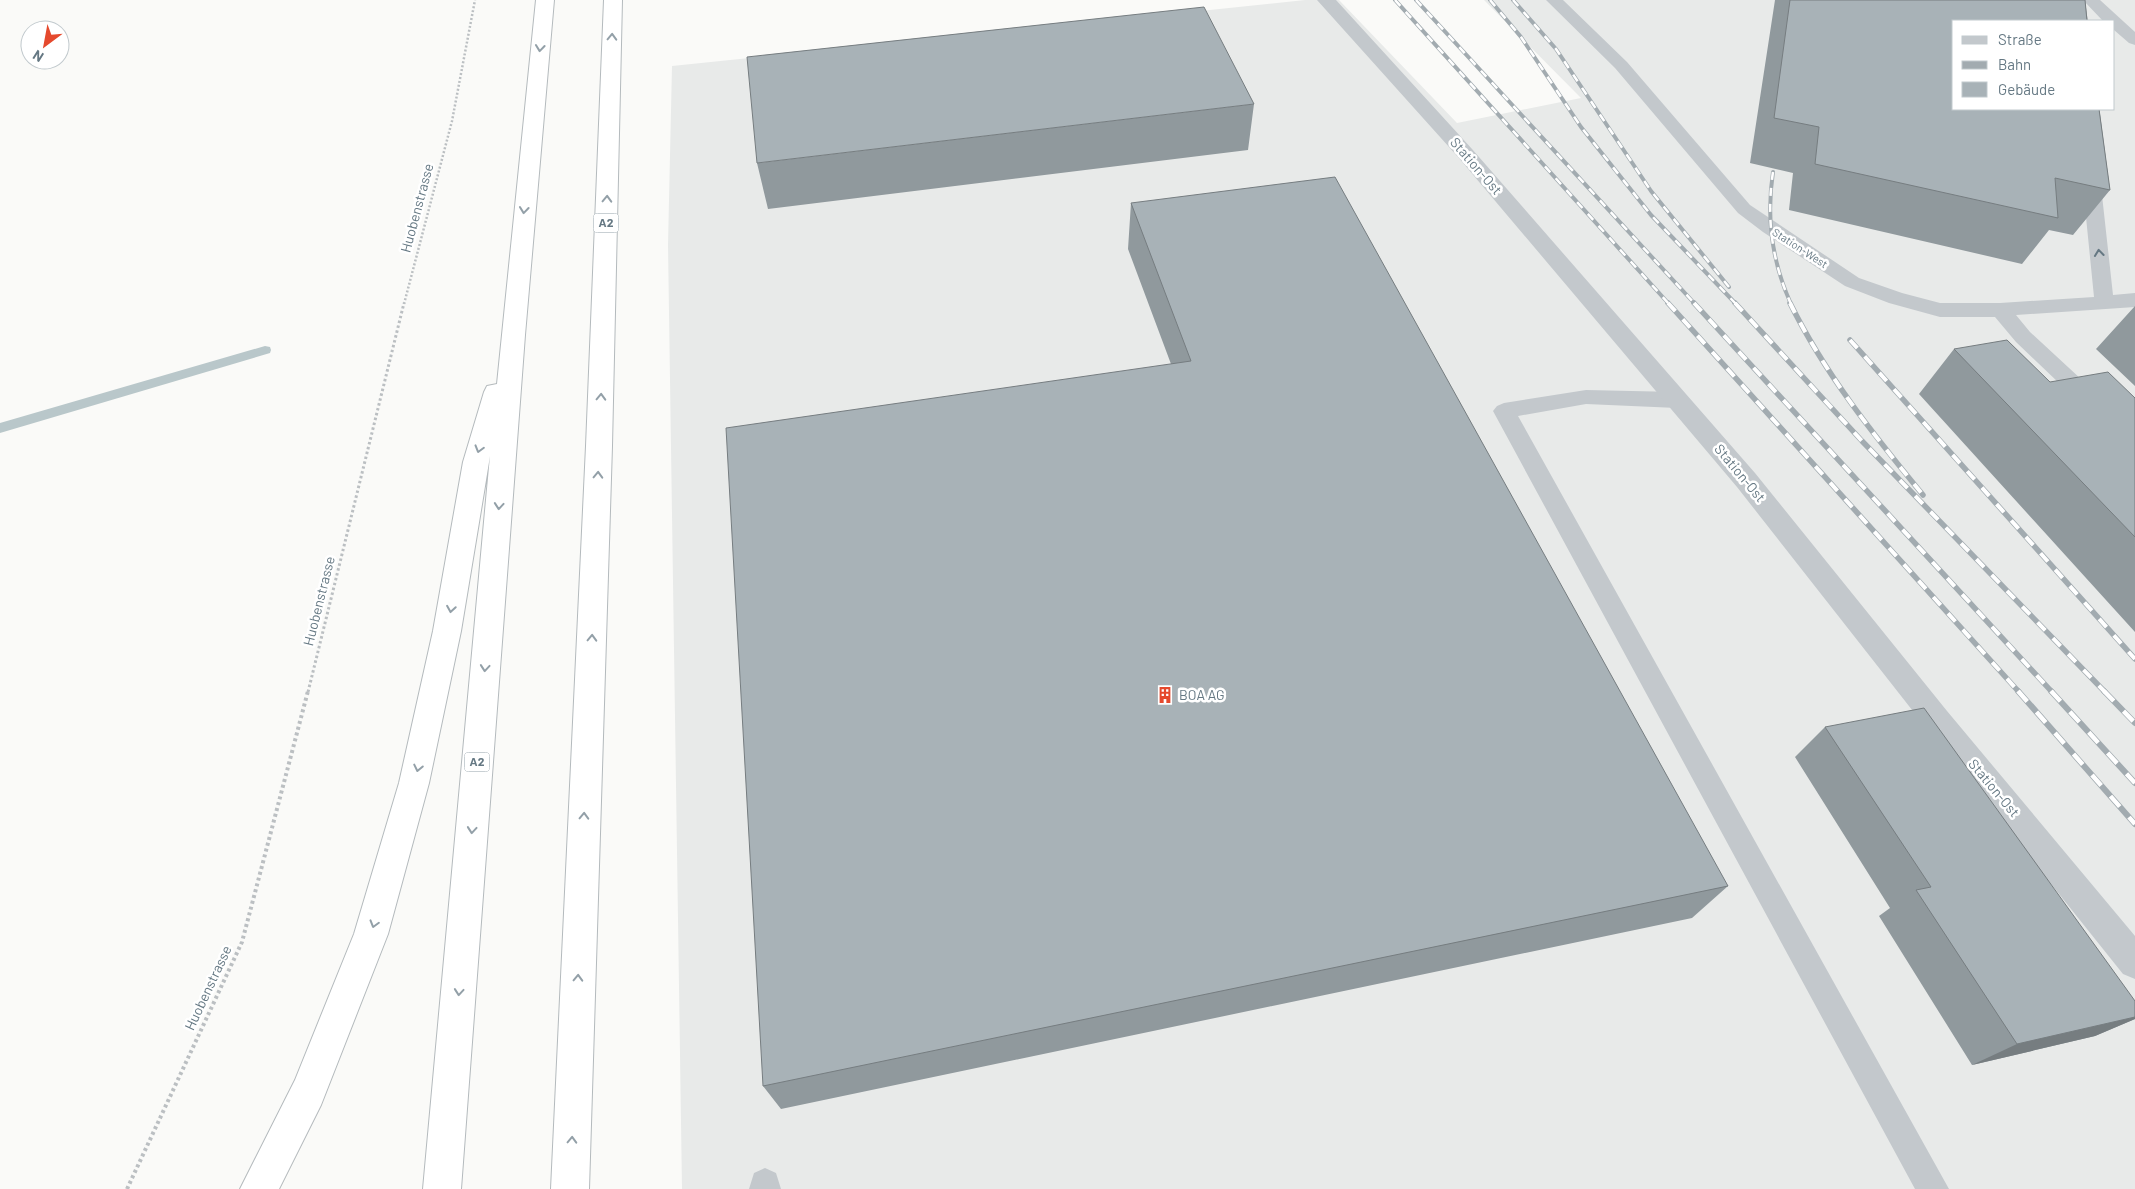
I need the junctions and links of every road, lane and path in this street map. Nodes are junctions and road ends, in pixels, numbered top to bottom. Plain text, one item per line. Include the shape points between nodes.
1 (475, 0) edge
2 (546, 0) edge
3 (613, 0) edge
4 (1326, 0) edge
5 (1554, 0) edge
6 (2092, 0) edge
7 (2111, 20) edge
8 (2115, 24) edge
9 (2135, 40) edge
10 (2088, 157) edge
11 (2135, 300) edge
12 (2104, 302) junction
13 (2000, 310) junction
14 (513, 335) junction
15 (1678, 400) junction
16 (2135, 442) edge
17 (2135, 962) edge
18 (127, 1189) edge
19 (258, 1189) edge
20 (442, 1189) edge
21 (570, 1189) edge
22 (1933, 1189) edge

1 - 18 path, Huobenstrasse via 452,120 285,784 242,942
2 -> 14 highway, A2
21 -> 3 highway, A2
4 - 15 street, Station-Ost via 1466,153
5 - 13 lane, Station-West via 1621,65 1744,208 1770,228 1852,282 1896,298 1940,310
6 - 7 lane
8 - 9 lane
12 -> 10 lane
11 - 12 lane, Station-West
12 - 13 lane, Station-West
13 - 16 lane
14 -> 19 highway via 476,462 447,631 414,783 371,934 308,1092
14 -> 20 highway, A2
15 - 17 street, Station-Ost
15 - 22 lane via 1586,397 1504,411

